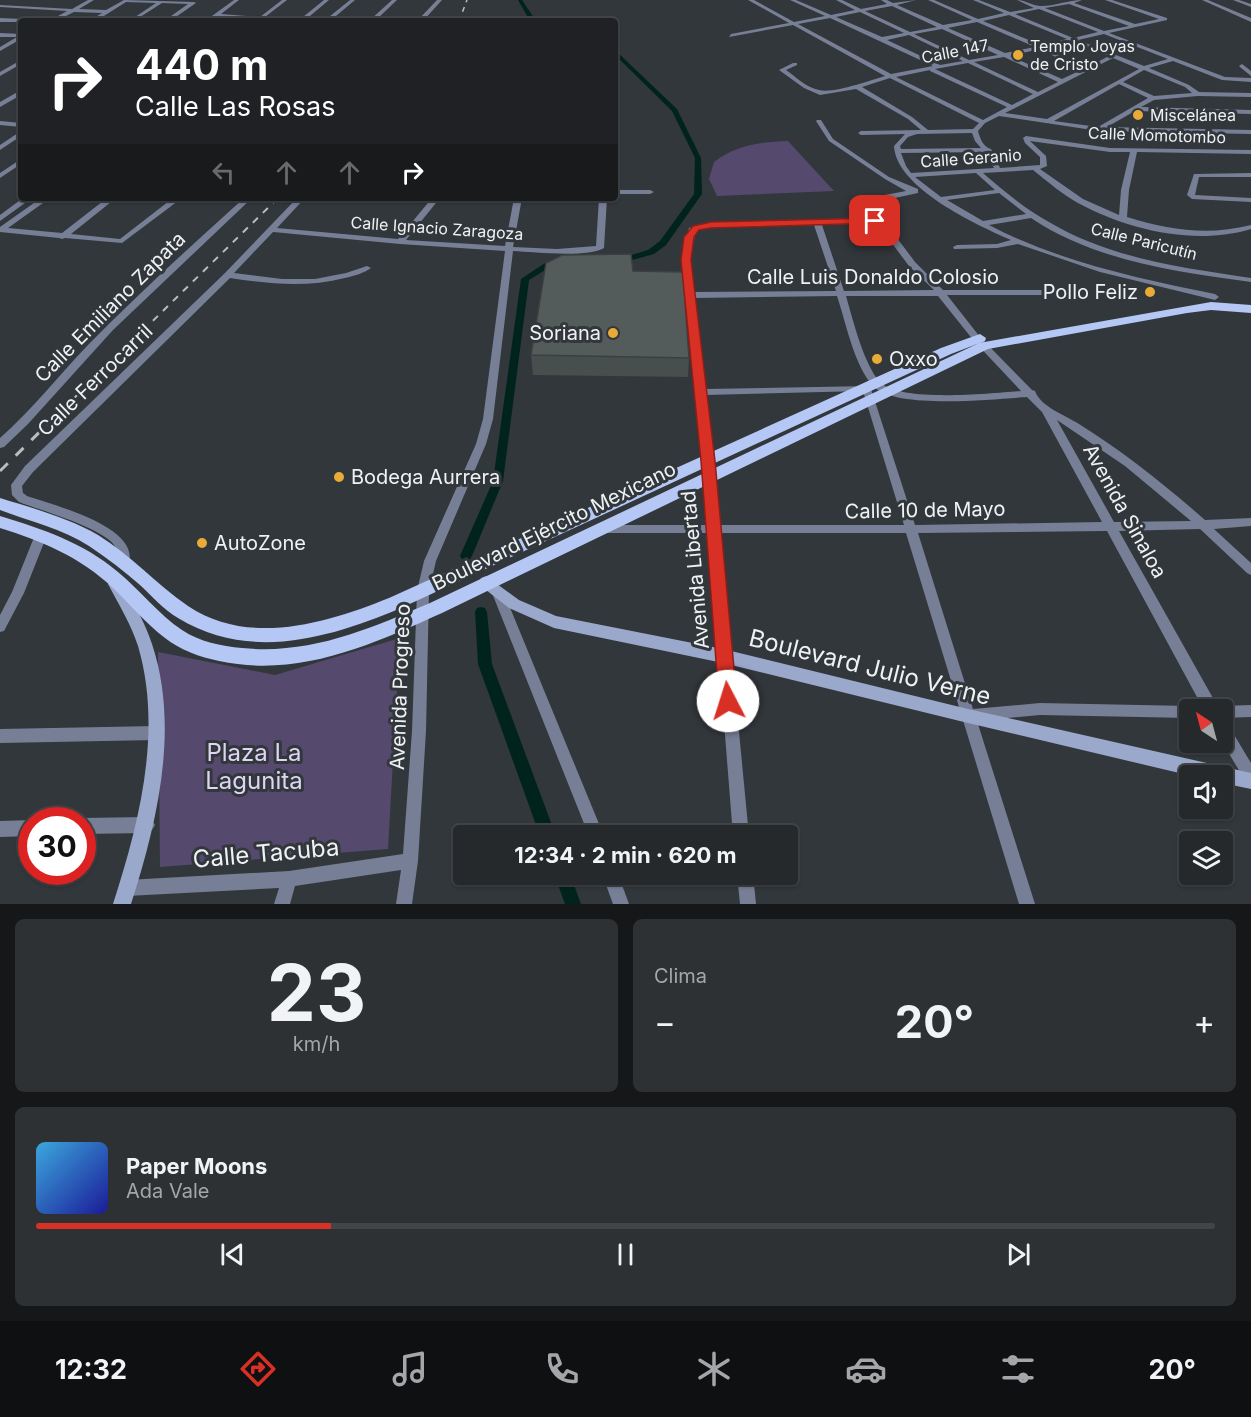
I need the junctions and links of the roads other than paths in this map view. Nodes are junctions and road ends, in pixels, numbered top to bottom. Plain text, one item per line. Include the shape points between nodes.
1 (92, 0) edge
2 (126, 0) edge
3 (237, 0) edge
4 (285, 0) edge
5 (327, 0) edge
6 (353, 0) edge
7 (395, 0) edge
8 (440, 0) edge
9 (750, 0) edge
10 (792, 0) edge
11 (838, 0) edge
12 (883, 0) edge
13 (914, 0) edge
14 (930, 0) edge
15 (975, 0) edge
16 (1019, 0) edge
17 (1063, 0) edge
18 (1080, 0) edge
19 (1107, 0) edge
20 (1204, 0) edge
21 (1235, 0) edge
22 (162, 1) edge
23 (196, 2) edge
24 (1070, 3) junction
25 (892, 4) junction
26 (0, 6) edge
27 (1251, 6) edge
28 (1040, 8) junction
29 (74, 10) junction
30 (861, 10) junction
31 (108, 12) junction
32 (1011, 14) junction
33 (216, 15) junction
34 (830, 16) junction
35 (58, 18) edge
36 (97, 18) edge
37 (136, 18) dead end
38 (172, 18) edge
39 (212, 18) edge
40 (242, 18) edge
41 (262, 18) edge
42 (305, 18) edge
43 (331, 18) edge
44 (375, 18) edge
45 (423, 18) edge
46 (0, 20) edge
47 (976, 20) junction
48 (1251, 20) edge
49 (18, 21) edge
50 (794, 23) junction
51 (1135, 26) junction
52 (943, 27) junction
53 (909, 33) junction
54 (1105, 33) junction
55 (0, 35) edge
56 (731, 36) dead end
57 (18, 37) edge
58 (18, 39) edge
59 (882, 39) junction
60 (1073, 40) junction
61 (1040, 47) junction
62 (1, 48) edge
63 (18, 49) edge
64 (1005, 54) junction
65 (1113, 56) junction
66 (1174, 59) junction
67 (969, 62) junction
68 (18, 64) edge
69 (795, 64) dead end
70 (1251, 66) edge
71 (941, 68) junction
72 (1084, 69) junction
73 (1144, 69) junction
74 (933, 70) junction
75 (1, 74) edge
76 (11, 74) dead end
77 (1251, 74) edge
78 (890, 76) junction
79 (1251, 80) edge
80 (1061, 81) junction
81 (1121, 82) junction
82 (857, 87) junction
83 (18, 94) edge
84 (1036, 94) junction
85 (1198, 94) junction
86 (1251, 95) edge
87 (1153, 98) junction
88 (0, 105) edge
89 (1012, 107) junction
90 (1133, 109) junction
91 (1251, 112) edge
92 (997, 114) junction
93 (819, 121) dead end
94 (983, 122) junction
95 (1046, 122) junction
96 (0, 123) edge
97 (18, 125) edge
98 (1099, 129) junction
99 (975, 131) junction
100 (916, 132) junction
101 (927, 132) junction
102 (1251, 132) edge
103 (861, 133) dead end
104 (18, 135) edge
105 (0, 148) edge
106 (989, 150) junction
107 (1134, 150) junction
108 (897, 151) junction
109 (1251, 152) edge
110 (18, 163) edge
111 (1035, 168) junction
112 (998, 170) junction
113 (977, 171) junction
114 (909, 175) junction
115 (1251, 175) edge
116 (0, 176) edge
117 (926, 189) junction
118 (912, 191) junction
119 (1001, 191) junction
120 (618, 192) edge
121 (650, 192) dead end
122 (1192, 197) junction
123 (939, 198) junction
124 (1251, 200) edge
125 (24, 201) edge
126 (42, 201) edge
127 (108, 201) edge
128 (174, 201) edge
129 (245, 201) edge
130 (298, 201) edge
131 (434, 201) edge
132 (518, 201) edge
133 (603, 201) edge
134 (1183, 203) dead end
135 (1034, 215) junction
136 (1123, 218) junction
137 (0, 219) edge
138 (875, 221) junction
139 (817, 222) junction
140 (980, 224) junction
141 (1251, 226) edge
142 (1, 230) edge
143 (272, 230) junction
144 (62, 237) junction
145 (1019, 241) junction
146 (400, 242) junction
147 (957, 247) dead end
148 (510, 248) junction
149 (367, 268) dead end
150 (228, 275) junction
151 (1251, 280) edge
152 (940, 292) junction
153 (1056, 292) dead end
154 (838, 294) junction
155 (690, 295) junction
156 (1215, 297) junction
157 (1251, 300) edge
158 (1251, 309) edge
159 (981, 343) junction
160 (875, 390) junction
161 (700, 392) junction
162 (1032, 393) junction
163 (1046, 410) junction
164 (0, 444) edge
165 (708, 469) junction
166 (0, 504) edge
167 (0, 522) edge
168 (1251, 522) edge
169 (1109, 525) junction
170 (1202, 525) junction
171 (714, 528) junction
172 (599, 529) junction
173 (911, 529) junction
174 (41, 535) junction
175 (124, 563) junction
176 (1251, 570) edge
177 (108, 573) junction
178 (488, 587) junction
179 (427, 589) junction
180 (429, 611) junction
181 (0, 627) edge
182 (723, 656) junction
183 (1206, 699) edge
184 (1251, 711) edge
185 (1179, 712) edge
186 (1233, 712) edge
187 (968, 717) junction
188 (156, 733) junction
189 (0, 736) edge
190 (1233, 747) edge
191 (1251, 779) edge
192 (147, 825) junction
193 (592, 825) edge
194 (740, 825) edge
195 (96, 826) edge
196 (18, 828) edge
197 (0, 829) edge
198 (410, 861) junction
199 (289, 879) junction
200 (614, 885) edge
201 (746, 885) edge
202 (127, 888) junction
203 (122, 904) edge
204 (282, 904) edge
205 (404, 904) edge
206 (621, 904) edge
207 (748, 904) edge
208 (1027, 904) edge

1 - 29 street
2 - 22 street
2 - 31 street
3 - 33 street
4 - 41 street
5 - 42 street
6 - 43 street
7 - 44 street
8 - 45 street
9 - 50 street
10 - 34 street
11 - 30 street
12 - 25 street
13 - 25 street
14 - 47 street
15 - 32 street
16 - 28 street
17 - 24 street
18 - 24 street
19 - 51 street, Calle 147 via 1165,19
20 - 48 street
21 - 27 street
22 - 23 street
22 - 37 street
23 - 38 street
24 - 28 street
24 - 51 street
25 - 30 street
25 - 52 street
26 - 29 street
28 - 32 street
28 - 54 street
29 - 31 street
29 - 35 street
30 - 34 street
30 - 53 street
31 - 36 street
32 - 47 street
32 - 60 street
33 - 39 street
33 - 40 street
34 - 50 street
34 - 59 street
46 - 49 street
47 - 52 street
47 - 61 street
50 - 56 street
50 - 78 street
51 - 54 street, Calle 147
52 - 53 street
52 - 64 street
53 - 59 street
53 - 67 street
54 - 60 street, Calle 147
54 - 66 street
55 - 57 street
58 - 62 street
59 - 71 street
60 - 61 street, Calle 147
60 - 65 street
61 - 64 street, Calle 147
61 - 72 street
62 - 63 street
64 - 67 street, Calle 147
64 - 80 street
65 - 72 street
65 - 73 street
66 - 73 street
66 - 79 street via 1228,79
67 - 71 street, Calle 147
67 - 84 street
68 - 75 street
69 - 82 street, Calle 147 via 782,70 814,92
70 - 77 street via 1242,66
71 - 74 street, Calle 147
72 - 80 street
73 - 81 street
73 - 85 street
74 - 78 street, Calle 147
74 - 89 street
75 - 76 street
78 - 82 street, Calle 147
78 - 94 street
80 - 84 street
81 - 87 street
81 - 95 street
82 - 101 street
83 - 88 street
84 - 89 street
85 - 86 street
85 - 87 street
87 - 90 street
89 - 92 street
90 - 91 street
90 - 98 street
92 - 94 street
92 - 95 street
93 - 118 street via 831,140
94 - 99 street
95 - 98 street
96 - 97 street
98 - 102 street
99 - 101 street
99 - 106 street via 978,141
100 - 101 street
100 - 103 street
100 - 108 street via 900,141
104 - 105 street
106 - 108 street
106 - 112 street
107 - 109 street, Calle Momotombo
107 - 111 street, Calle Momotombo via 1026,138 1043,156 1044,166
107 - 136 street
108 - 114 street
110 - 116 street
111 - 112 street, Calle Geranio
111 - 136 street via 1077,200
112 - 113 street, Calle Geranio
113 - 114 street, Calle Geranio
113 - 119 street, Calle Paricutín
114 - 117 street
115 - 122 street via 1196,175
117 - 118 street
117 - 123 street
118 - 138 street via 879,201 874,206
119 - 123 street
119 - 135 street, Calle Paricutín
120 - 121 street
122 - 124 street
122 - 134 street
123 - 140 street
125 - 137 street
126 - 142 street
127 - 144 street
128 - 144 street via 122,241
129 - 164 street, Calle Emiliano Zapata via 108,330
130 - 143 street, Calle Ferrocarril
131 - 146 street
132 - 148 street, Avenida Progreso
133 - 148 street, Calle Ignacio Zaragoza via 600,248
135 - 140 street
135 - 151 street, Calle Paricutín via 1060,231 1112,251
136 - 141 street via 1205,234 1230,233
138 - 139 street
138 - 152 street, Avenida Sinaloa via 885,227 912,264
139 - 154 street
139 - 155 street, Avenida Libertad via 721,224 692,230 686,260
140 - 145 street
142 - 144 street
143 - 146 street, Calle Ignacio Zaragoza
143 - 150 street, Calle Ferrocarril
145 - 147 street
145 - 156 street via 1094,266
146 - 148 street, Calle Ignacio Zaragoza
148 - 179 street, Avenida Progreso via 488,419 430,561
149 - 150 street via 304,284
150 - 175 street, Calle Ferrocarril via 16,485 23,499 114,537 120,544
152 - 153 street, Calle Luis Donaldo Colosio
152 - 154 street, Calle Luis Donaldo Colosio
152 - 159 street, Avenida Sinaloa
154 - 155 street, Calle Luis Donaldo Colosio
154 - 160 street
155 - 161 street, Avenida Libertad
156 - 157 main road, Boulevard Ejército Mexicano
156 - 159 main road, Boulevard Ejército Mexicano via 1174,301
158 - 159 main road, Boulevard Ejército Mexicano via 1194,308
159 - 160 main road, Boulevard Ejército Mexicano
159 - 162 street, Avenida Sinaloa
160 - 161 street
160 - 162 street via 920,397
160 - 165 main road, Boulevard Ejército Mexicano
160 - 173 street
161 - 165 street, Avenida Libertad
162 - 163 street, Avenida Sinaloa
163 - 169 street, Avenida Sinaloa
163 - 170 street via 1118,454
165 - 171 street, Avenida Libertad
165 - 172 main road, Boulevard Ejército Mexicano
165 - 179 main road, Boulevard Ejército Mexicano
166 - 175 main road, Boulevard Ejército Mexicano via 78,532
167 - 174 main road, Boulevard Ejército Mexicano
168 - 170 street, Calle 10 de Mayo
169 - 170 street, Calle 10 de Mayo
169 - 173 street, Calle 10 de Mayo
169 - 183 street, Avenida Sinaloa
170 - 176 street
171 - 172 street, Calle 10 de Mayo
171 - 173 street, Calle 10 de Mayo
171 - 182 street, Avenida Libertad
172 - 178 main road, Boulevard Ejército Mexicano
173 - 187 street
174 - 177 main road, Boulevard Ejército Mexicano
174 - 181 street
175 - 179 main road, Boulevard Ejército Mexicano via 184,613 246,636 323,630
177 - 180 main road, Boulevard Ejército Mexicano via 182,640 246,658 290,659 337,650
177 - 188 street via 133,615 148,654
178 - 180 main road, Boulevard Ejército Mexicano
178 - 182 street, Boulevard Julio Verne via 521,608 554,622
178 - 193 street
179 - 180 street, Avenida Progreso
180 - 198 street, Avenida Progreso
182 - 187 street, Boulevard Julio Verne
182 - 194 street, Avenida Libertad
184 - 186 street
185 - 187 street via 1040,709
187 - 191 street, Boulevard Julio Verne
187 - 208 street
188 - 189 street
188 - 192 street
190 - 191 street
192 - 195 street
192 - 202 street
196 - 197 street
198 - 199 street, Calle Tacuba
198 - 205 street, Avenida Progreso
199 - 202 street, Calle Tacuba
199 - 204 street
200 - 206 street
201 - 207 street
202 - 203 street

